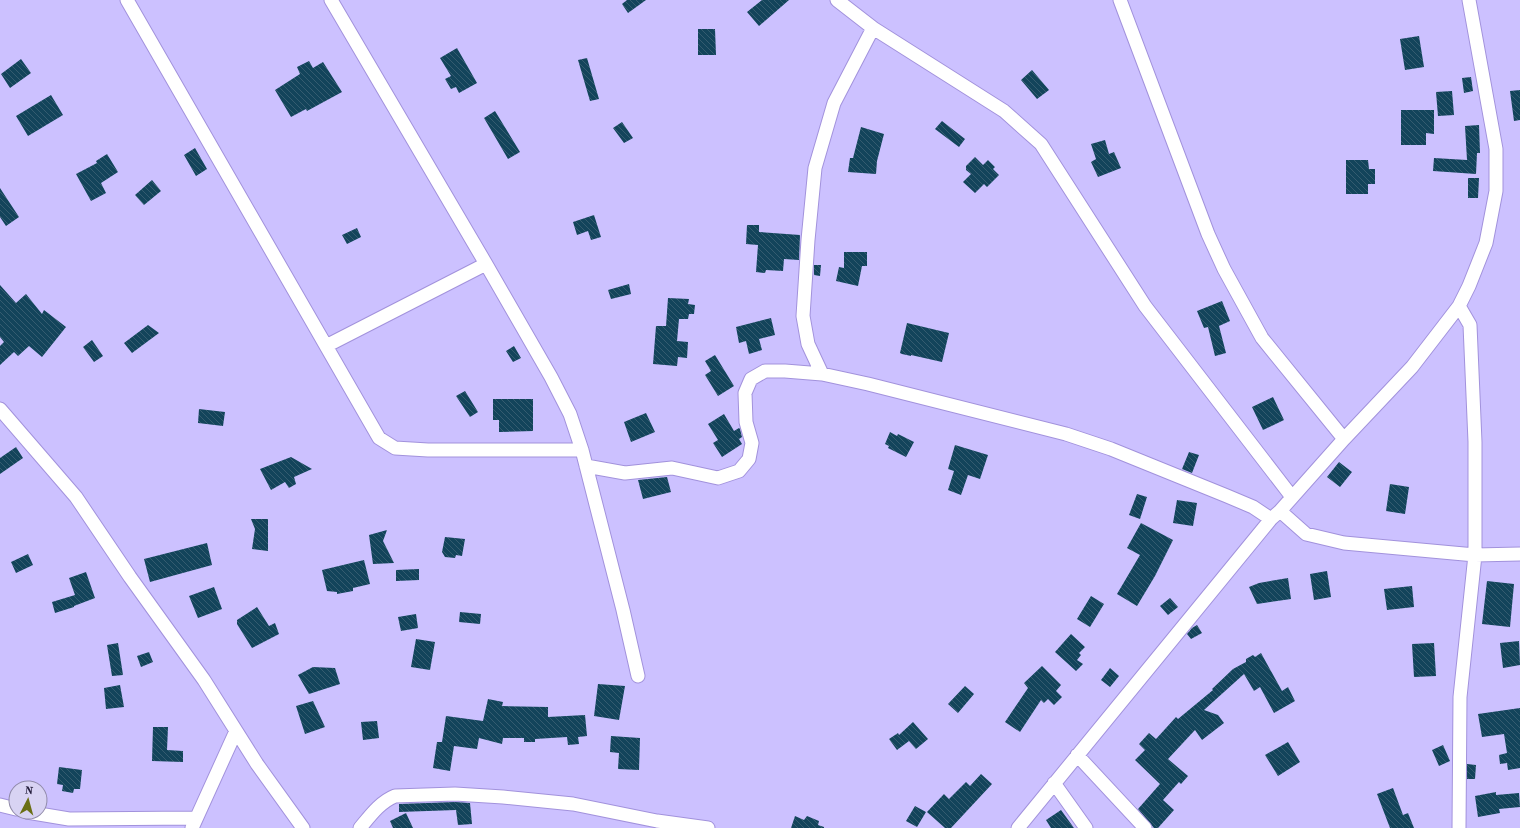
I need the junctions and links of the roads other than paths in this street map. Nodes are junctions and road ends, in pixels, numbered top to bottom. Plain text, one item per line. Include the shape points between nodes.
1 (128, 0) edge
2 (331, 0) edge
3 (837, 0) edge
4 (1120, 0) edge
5 (1468, 0) edge
6 (874, 28) junction
7 (486, 264) junction
8 (1459, 306) junction
9 (326, 346) junction
10 (822, 374) junction
11 (0, 409) edge
12 (1344, 440) junction
13 (582, 450) junction
14 (586, 466) junction
15 (1292, 497) junction
16 (1276, 515) junction
17 (1520, 554) edge
18 (1475, 555) junction
19 (638, 676) dead end
20 (236, 731) junction
21 (1077, 755) junction
22 (1054, 783) junction
23 (48, 816) edge
24 (193, 823) edge
25 (303, 828) edge
26 (360, 828) edge
27 (708, 828) edge
28 (1018, 828) edge
29 (1086, 828) edge
30 (1145, 828) edge
31 (1459, 828) edge

1 - 9 street
2 - 7 street
3 - 6 street
4 - 12 street via 1208,234 1224,269 1262,338
5 - 8 street via 1496,149 1496,191 1486,243
6 - 10 street via 834,103 815,168 803,316 808,344
6 - 15 street via 1004,111 1041,144 1145,306
7 - 9 street
7 - 13 street via 551,377 570,414
8 - 12 street via 1412,367
8 - 18 street via 1470,326 1473,360
9 - 13 street via 379,438 395,448
10 - 14 street via 765,371 751,379 745,393 746,422 752,443 749,459 739,471 718,478 672,468 625,473
10 - 16 street via 1066,434 1111,449
11 - 20 street via 76,496 204,680
12 - 15 street
13 - 14 street
14 - 19 street
15 - 16 street
16 - 18 street via 1306,534 1344,543
16 - 21 street
17 - 18 street
18 - 31 street via 1460,697
20 - 24 street
20 - 25 street
21 - 22 street
21 - 30 street
22 - 28 street
22 - 29 street
23 - 24 street via 69,819
26 - 27 street via 386,799 395,796 455,794 573,804 657,821

